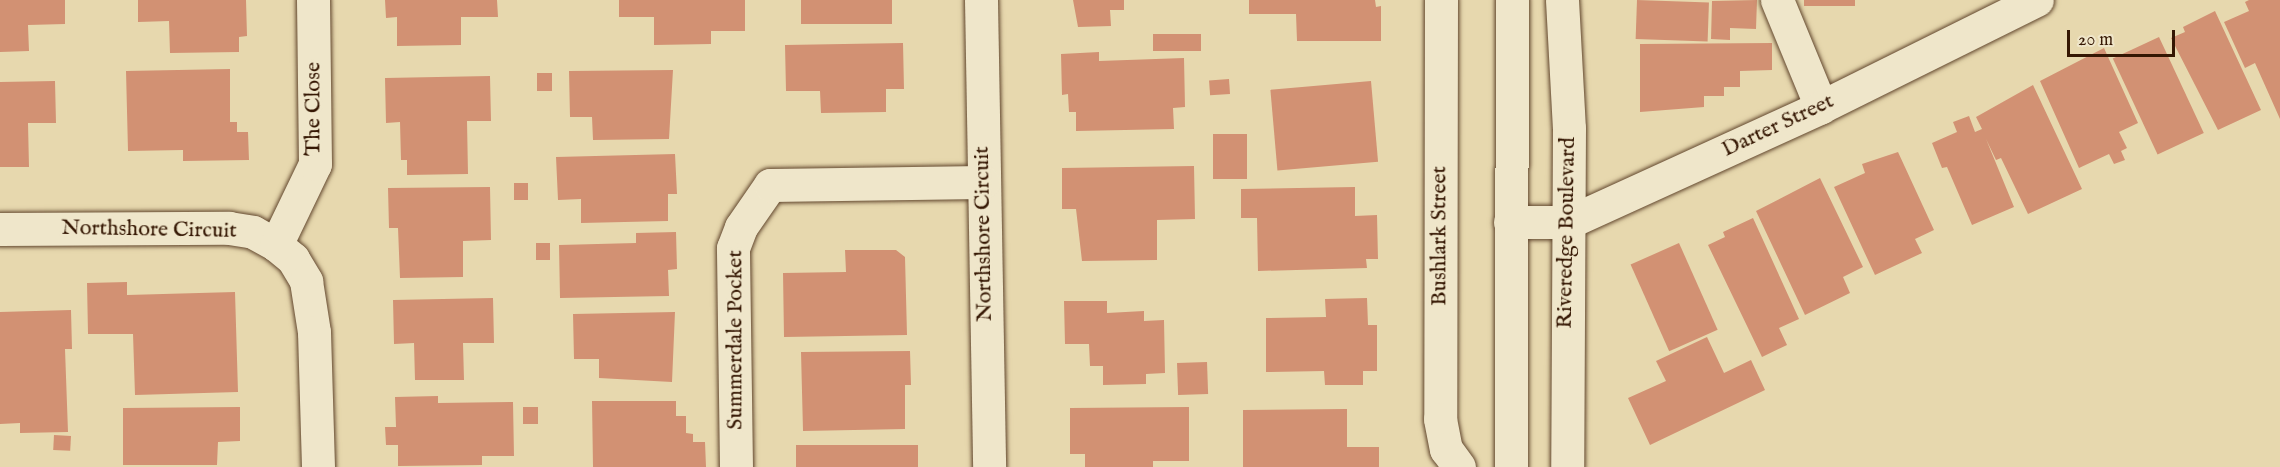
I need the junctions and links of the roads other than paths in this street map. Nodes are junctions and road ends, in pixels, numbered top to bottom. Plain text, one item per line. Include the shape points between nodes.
1 (313, 0) edge
2 (981, 0) edge
3 (1441, 0) edge
4 (1512, 0) edge
5 (1562, 0) edge
6 (1777, 0) edge
7 (2037, 0) edge
8 (1821, 106) junction
9 (983, 182) junction
10 (1510, 222) junction
11 (1569, 222) junction
12 (0, 229) edge
13 (276, 245) junction
14 (318, 467) edge
15 (736, 467) edge
16 (989, 467) edge
17 (1459, 467) edge
18 (1511, 467) edge
19 (1567, 467) edge

1 - 13 street, The Close via 315,164
2 - 9 street, Northshore Circuit
3 - 17 street, Bushlark Street via 1440,419 1446,449
4 - 10 street
5 - 11 street, Riveredge Boulevard
6 - 8 street
7 - 8 street, Darter Street
8 - 11 street, Darter Street
9 - 15 street, Summerdale Pocket via 770,185 741,226 733,248
9 - 16 street, Northshore Circuit
10 - 11 street, Darter Street
10 - 18 street
11 - 19 street, Riveredge Boulevard
12 - 13 street, Northshore Circuit via 229,228 253,232
13 - 14 street, Northshore Circuit via 293,259 306,281 314,332

